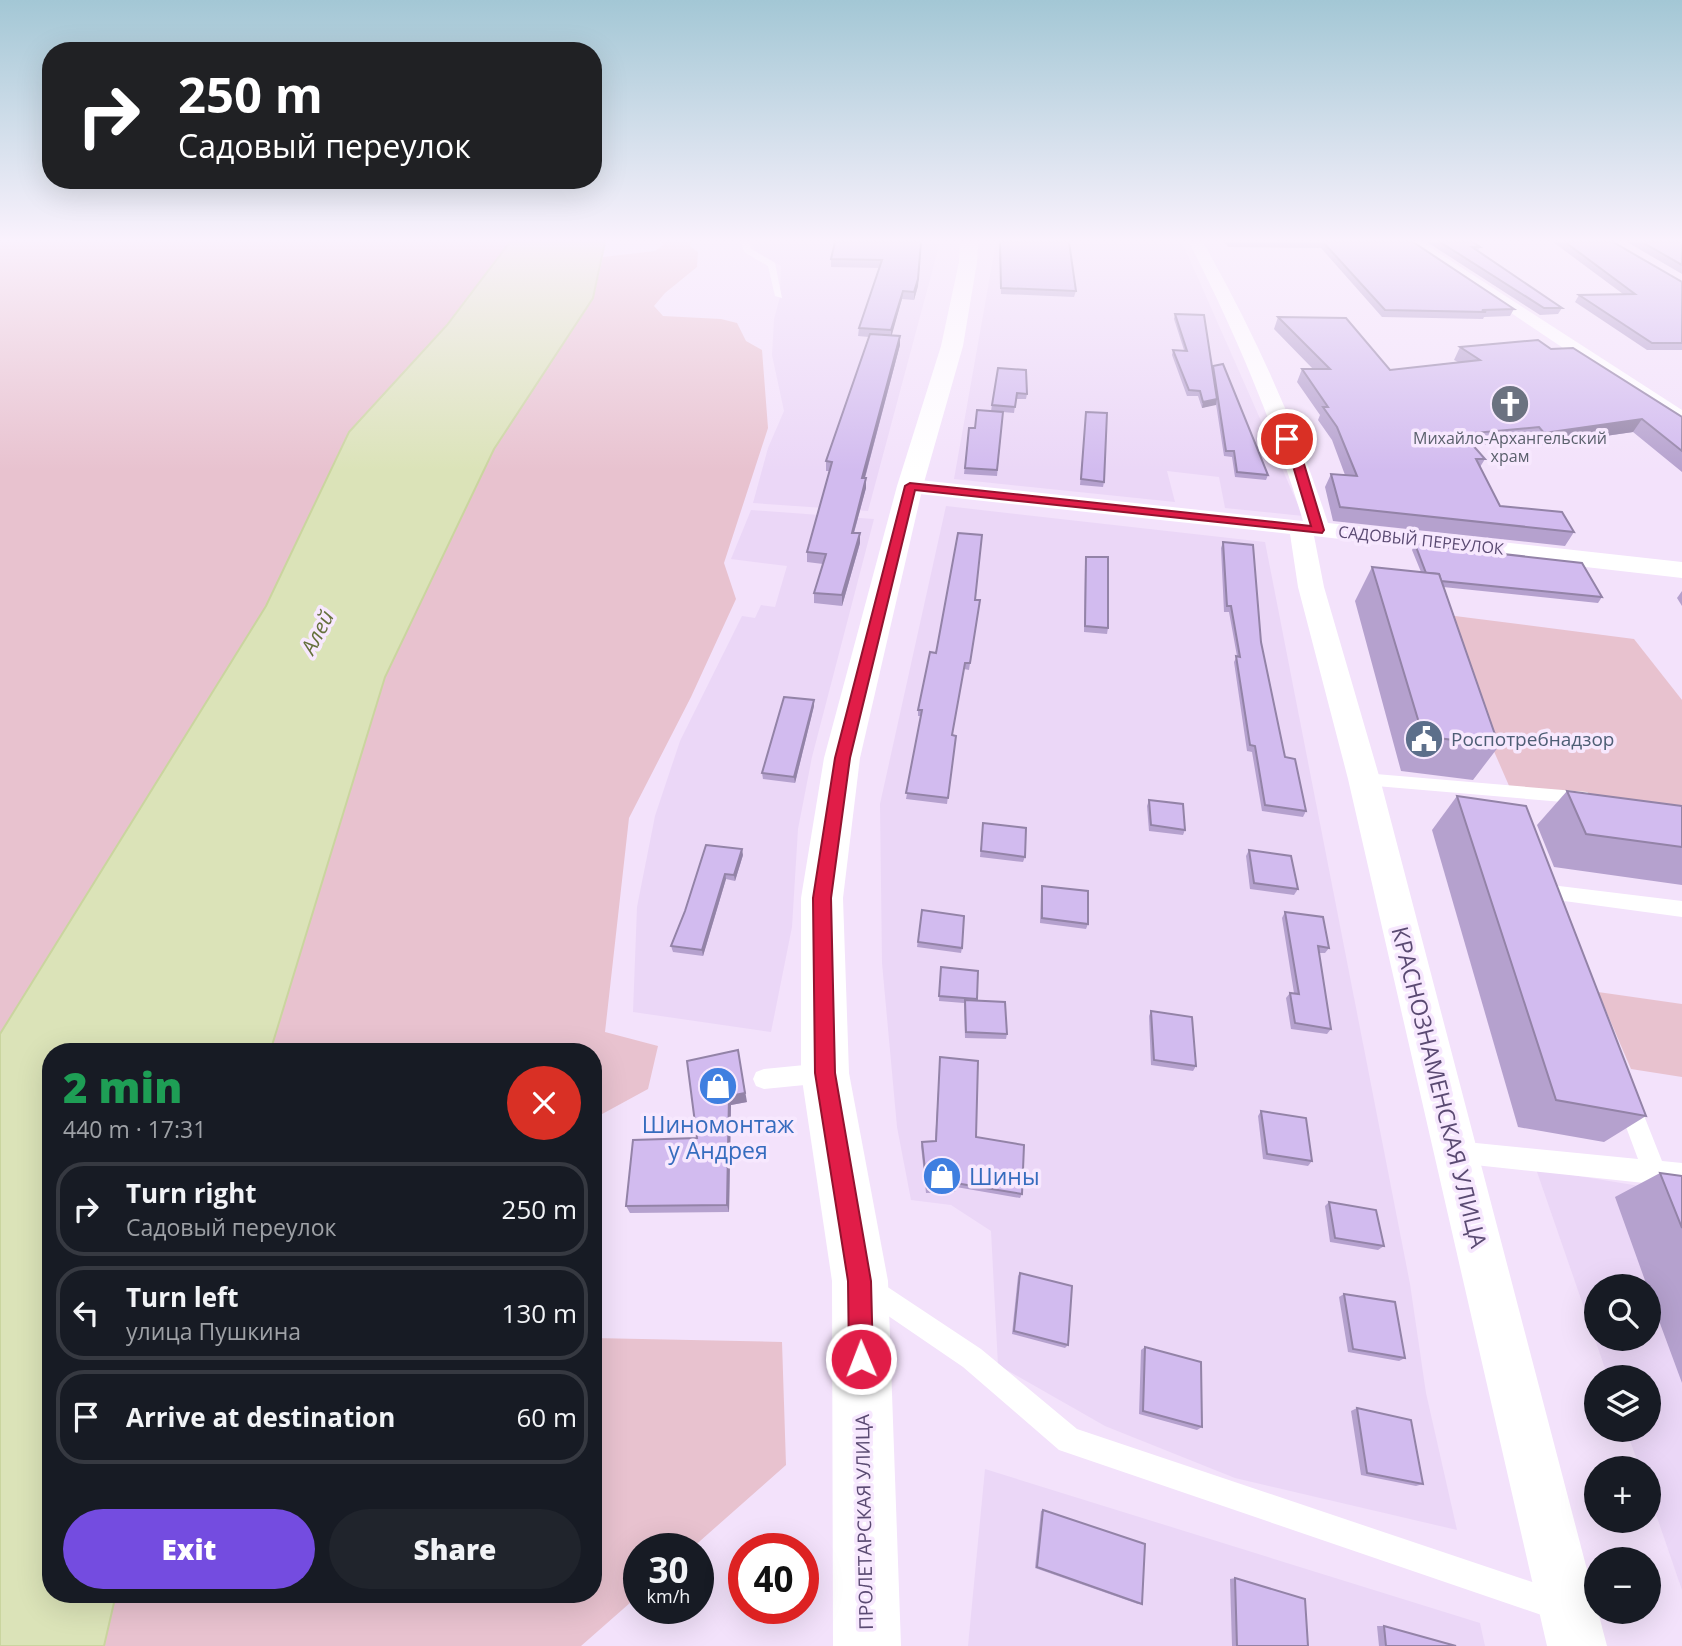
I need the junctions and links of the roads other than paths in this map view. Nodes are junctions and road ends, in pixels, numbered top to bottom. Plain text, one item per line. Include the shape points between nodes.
1 (957, 319) edge
2 (1234, 319) edge
3 (1529, 319) edge
4 (1682, 419) edge
5 (910, 486) junction
6 (1310, 529) junction
7 (1682, 570) edge
8 (1364, 779) junction
9 (1603, 799) edge
10 (1682, 909) edge
11 (1560, 918) edge
12 (825, 1073) junction
13 (1619, 1078) edge
14 (764, 1079) dead end
15 (1454, 1152) junction
16 (1654, 1170) junction
17 (1682, 1175) edge
18 (860, 1281) junction
19 (1573, 1628) edge
20 (867, 1646) edge

1 - 5 street, ПРОЛЕТАРСКАЯ УЛИЦА
2 - 6 street, КРАСНОЗНАМЕНСКАЯ УЛИЦА via 1298,464
3 - 4 street
5 - 6 street, САДОВЫЙ ПЕРЕУЛОК
5 - 12 street, ПРОЛЕТАРСКАЯ УЛИЦА via 842,758 824,885
6 - 7 street, САДОВЫЙ ПЕРЕУЛОК
6 - 8 street, КРАСНОЗНАМЕНСКАЯ УЛИЦА via 1311,587
8 - 9 lane
8 - 15 street, КРАСНОЗНАМЕНСКАЯ УЛИЦА
10 - 11 lane via 1551,892
12 - 14 lane
12 - 18 street, ПРОЛЕТАРСКАЯ УЛИЦА
13 - 16 lane
15 - 16 lane
15 - 19 street, КРАСНОЗНАМЕНСКАЯ УЛИЦА
16 - 17 lane
18 - 19 lane via 972,1358 1069,1440
18 - 20 street, ПРОЛЕТАРСКАЯ УЛИЦА

